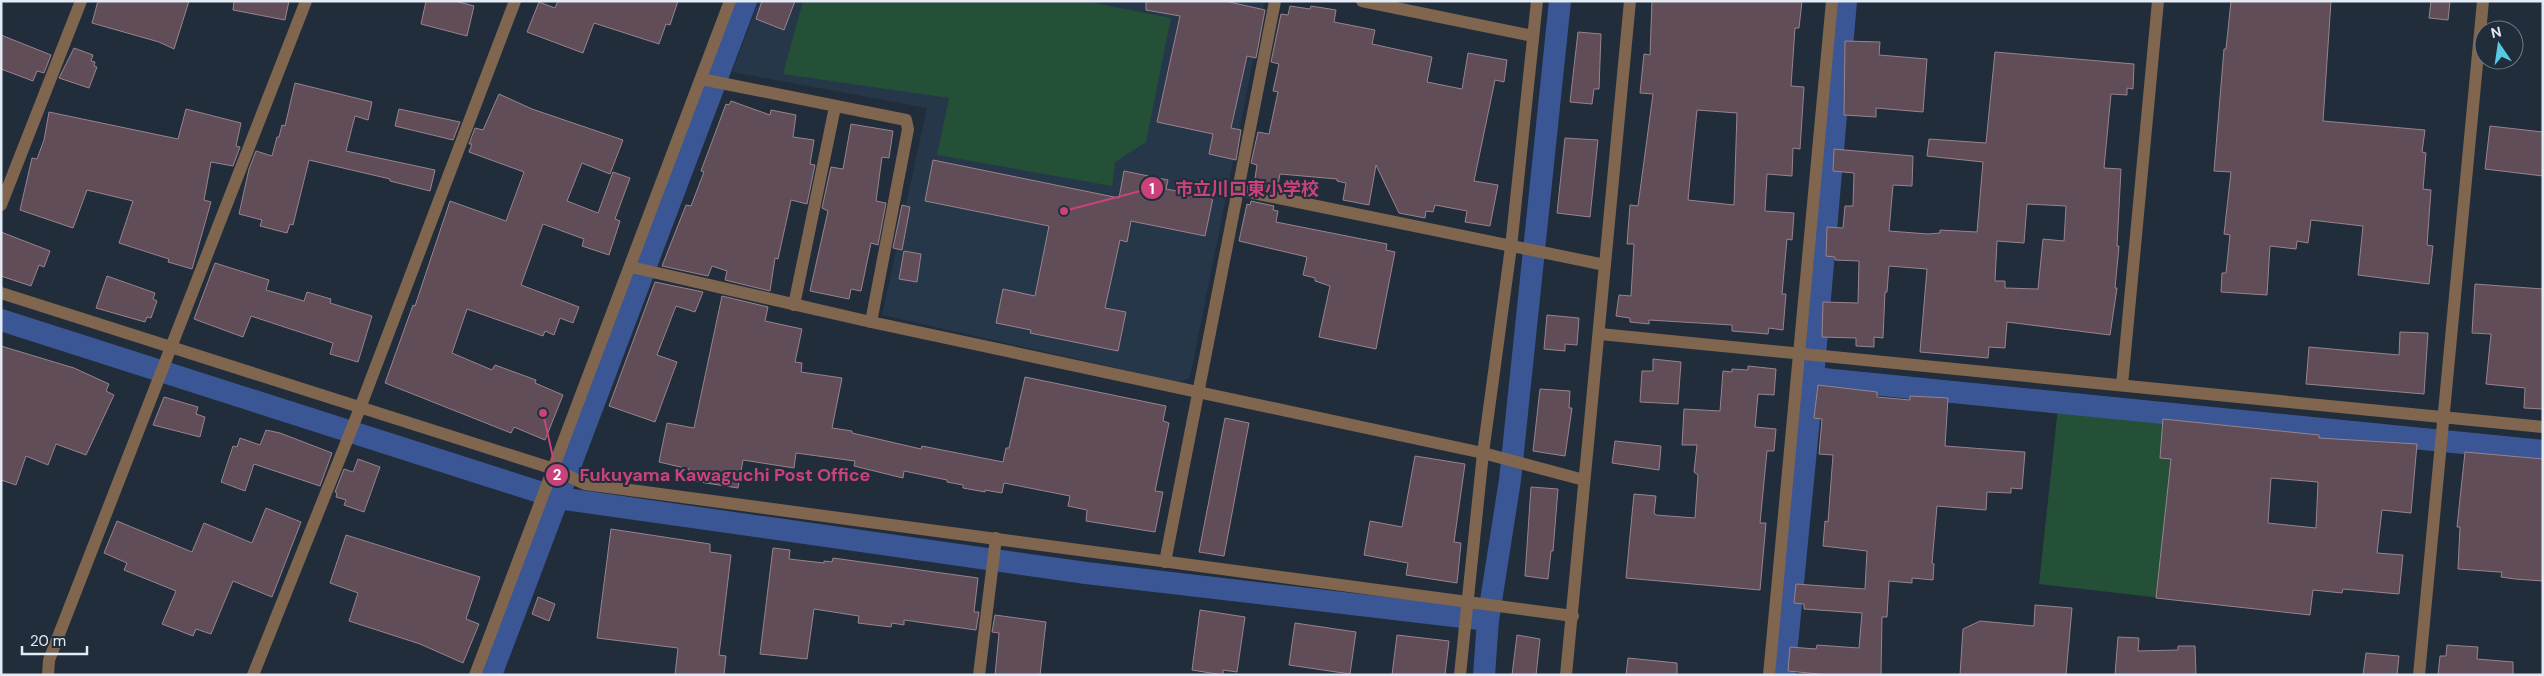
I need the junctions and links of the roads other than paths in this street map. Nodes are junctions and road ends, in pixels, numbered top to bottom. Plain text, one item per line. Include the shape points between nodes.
1 (81, 1) edge
2 (306, 1) edge
3 (515, 1) edge
4 (730, 1) edge
5 (1275, 1) edge
6 (1362, 1) edge
7 (1537, 1) edge
8 (1630, 1) edge
9 (1832, 1) edge
10 (2158, 1) edge
11 (2483, 1) edge
12 (1533, 36) junction
13 (701, 79) junction
14 (835, 107) junction
15 (1239, 190) junction
16 (1, 205) edge
17 (1511, 247) junction
18 (1605, 265) junction
19 (631, 267) junction
20 (1, 293) edge
21 (794, 304) junction
22 (871, 322) junction
23 (1600, 334) junction
24 (170, 352) junction
25 (1800, 355) junction
26 (2122, 385) junction
27 (1198, 393) junction
28 (358, 411) junction
29 (2444, 416) junction
30 (2543, 427) edge
31 (1482, 453) junction
32 (552, 473) junction
33 (1584, 480) junction
34 (996, 538) junction
35 (1164, 562) junction
36 (1470, 604) junction
37 (1573, 616) junction
38 (48, 675) edge
39 (253, 675) edge
40 (475, 675) edge
41 (979, 675) edge
42 (1460, 675) edge
43 (1566, 675) edge
44 (1769, 675) edge
45 (2419, 675) edge

1 - 16 street
2 - 24 street
3 - 28 street
4 - 13 street
5 - 15 street
6 - 12 street
7 - 12 street
8 - 18 street
9 - 25 street
10 - 26 street
11 - 29 street
12 - 17 street
13 - 14 street
13 - 19 street
14 - 21 street
14 - 22 street via 906,120 908,129
15 - 17 street
15 - 27 street
17 - 18 street
17 - 31 street
18 - 23 street
19 - 21 street
19 - 32 street
20 - 24 street
21 - 22 street
22 - 27 street
23 - 25 street
23 - 33 street
24 - 28 street
24 - 38 street via 49,660
25 - 26 street
25 - 44 street
26 - 29 street
27 - 31 street
27 - 35 street
28 - 32 street
28 - 39 street
29 - 30 street
29 - 45 street
31 - 33 street
31 - 36 street
32 - 34 street via 585,484
32 - 40 street
33 - 37 street
34 - 35 street
34 - 41 street
35 - 36 street
36 - 37 street
36 - 42 street
37 - 43 street

